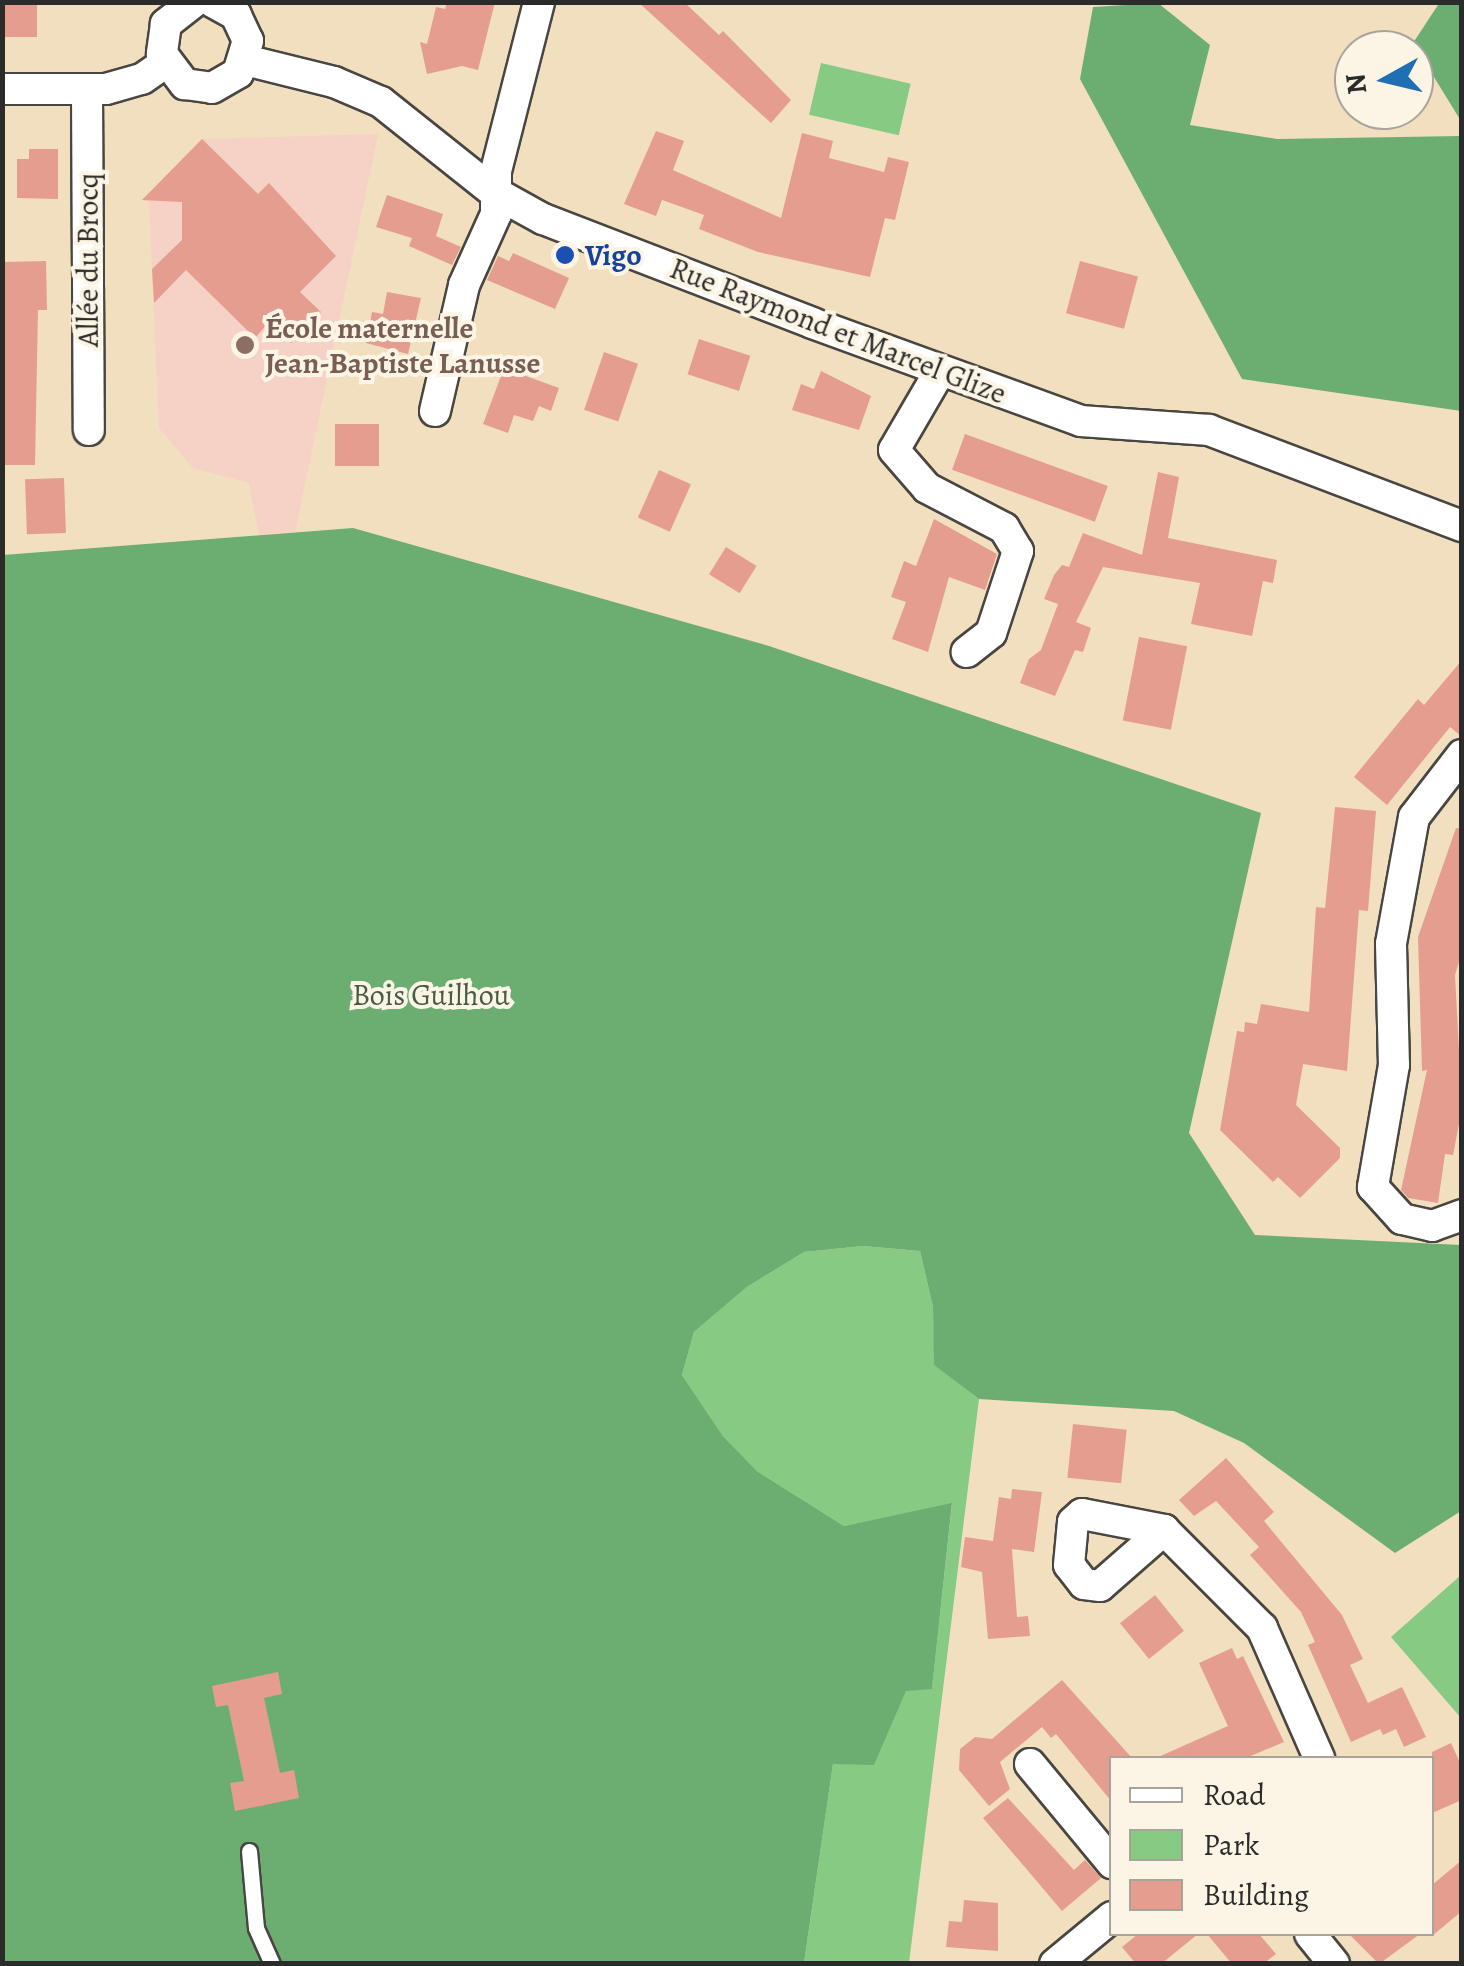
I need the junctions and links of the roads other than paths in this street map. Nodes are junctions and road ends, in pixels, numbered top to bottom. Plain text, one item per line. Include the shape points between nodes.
1 (538, 2) edge
2 (200, 5) edge
3 (245, 60) junction
4 (165, 62) junction
5 (2, 89) edge
6 (87, 90) junction
7 (494, 192) junction
8 (940, 371) junction
9 (435, 411) dead end
10 (90, 430) dead end
11 (1462, 526) edge
12 (968, 652) dead end
13 (1462, 755) edge
14 (1462, 1215) edge
15 (1164, 1530) dead end
16 (1317, 1756) edge
17 (1030, 1764) dead end
18 (248, 1851) dead end
19 (1109, 1859) edge
20 (1109, 1919) edge
21 (1312, 1936) edge
22 (272, 1964) edge
23 (1055, 1964) edge
24 (1334, 1964) edge

1 - 7 street
2 - 3 street via 244,27
2 - 4 street via 161,38
3 - 4 street via 238,73 212,88 185,84
3 - 7 street, Rue Raymond et Marcel Glize via 334,82 381,102
4 - 6 street via 142,79
5 - 6 street
6 - 10 street, Allée du Brocq
7 - 8 street, Rue Raymond et Marcel Glize via 580,234
7 - 9 street via 496,214 464,284
8 - 11 street, Rue Raymond et Marcel Glize via 1082,421 1209,430
8 - 12 street via 894,450 927,488 1004,528 1018,551 991,634
13 - 14 street via 1414,817 1391,944 1394,1065 1373,1187 1381,1204 1402,1220 1432,1226
15 - 16 street via 1262,1628
17 - 19 street
18 - 22 lane via 256,1928
20 - 23 street
21 - 24 street

